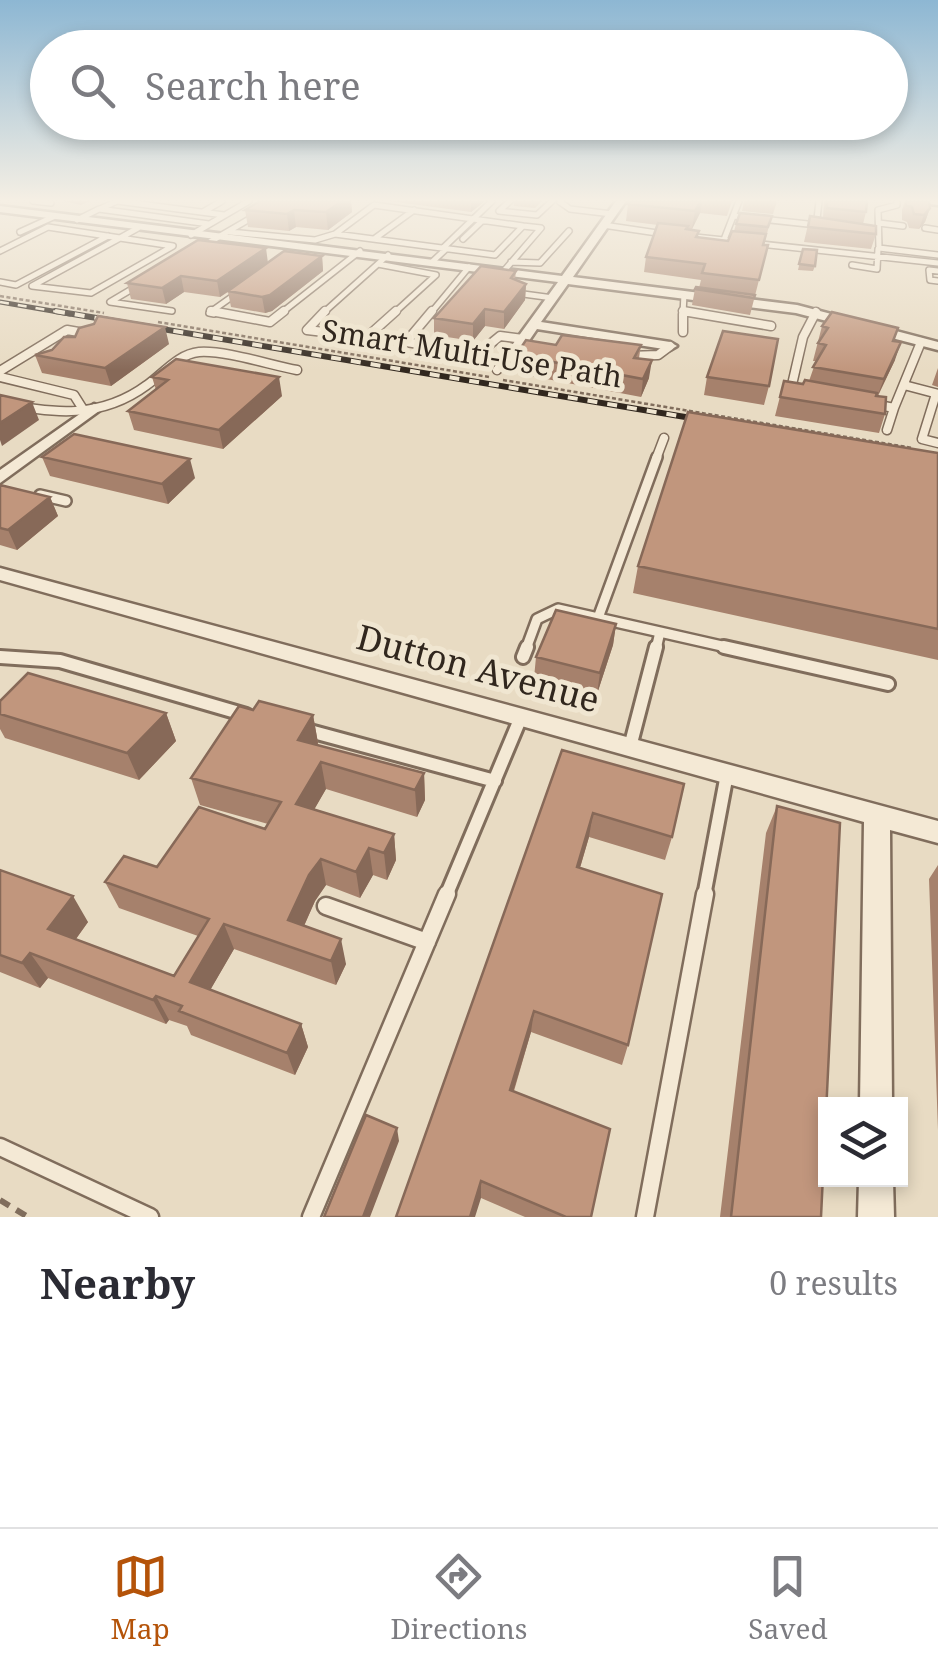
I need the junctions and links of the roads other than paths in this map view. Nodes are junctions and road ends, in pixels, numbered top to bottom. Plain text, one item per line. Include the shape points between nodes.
1 (68, 258) edge
2 (84, 258) edge
3 (155, 258) edge
4 (353, 258) edge
5 (377, 258) edge
6 (436, 258) edge
7 (515, 258) edge
8 (545, 258) edge
9 (581, 258) edge
10 (878, 258) edge
11 (901, 258) edge
12 (383, 260) junction
13 (432, 262) junction
14 (852, 265) dead end
15 (469, 267) junction
16 (507, 267) junction
17 (938, 267) edge
18 (255, 280) edge
19 (566, 280) junction
20 (938, 281) edge
21 (0, 282) edge
22 (140, 284) edge
23 (516, 293) edge
24 (684, 294) junction
25 (553, 298) junction
26 (172, 312) dead end
27 (684, 314) junction
28 (823, 314) junction
29 (534, 325) junction
30 (771, 326) dead end
31 (682, 332) dead end
32 (96, 335) edge
33 (921, 342) junction
34 (45, 343) junction
35 (520, 343) junction
36 (61, 346) edge
37 (670, 346) joint
38 (938, 346) edge
39 (452, 349) dead end
40 (539, 350) edge
41 (478, 354) dead end
42 (621, 354) edge
43 (25, 356) junction
44 (40, 358) edge
45 (297, 370) dead end
46 (498, 370) dead end
47 (0, 374) edge
48 (904, 385) junction
49 (808, 392) edge
50 (937, 394) edge
51 (859, 401) edge
52 (0, 403) edge
53 (894, 408) junction
54 (90, 411) junction
55 (886, 430) edge
56 (664, 438) dead end
57 (938, 443) edge
58 (4, 471) edge
59 (33, 493) edge
60 (66, 501) dead end
61 (0, 574) edge
62 (598, 618) junction
63 (660, 632) junction
64 (0, 657) edge
65 (522, 657) dead end
66 (888, 684) dead end
67 (522, 717) junction
68 (268, 720) edge
69 (287, 725) edge
70 (630, 747) junction
71 (727, 774) junction
72 (494, 780) junction
73 (878, 815) junction
74 (938, 832) edge
75 (326, 906) dead end
76 (427, 942) junction
77 (876, 1097) edge
78 (0, 1147) edge
79 (876, 1187) edge
80 (150, 1217) edge
81 (311, 1217) edge
82 (645, 1217) edge
83 (876, 1217) edge

1 - 21 lane via 16,285
2 - 3 lane via 32,286 91,294
4 - 18 lane via 270,322 209,313
5 - 12 street
6 - 13 lane
7 - 16 lane
8 - 16 lane
9 - 19 street
10 - 14 lane via 877,269
11 - 17 lane
12 - 12 lane via 307,327 307,330 368,337 436,275
12 - 13 street
13 - 15 street
15 - 16 street
15 - 39 lane via 406,342
16 - 19 street
17 - 20 lane via 928,270 930,280
19 - 24 street
19 - 25 street
22 - 26 lane via 110,302
23 - 25 lane
24 - 27 lane
24 - 28 street
25 - 29 street
27 - 30 lane
27 - 31 lane
28 - 33 street
28 - 49 lane via 803,337 791,389
29 - 35 street
29 - 37 street
32 - 34 lane via 67,330
33 - 38 street
33 - 48 lane
34 - 36 lane
34 - 43 lane
35 - 40 lane
35 - 41 lane via 500,336
35 - 46 lane
37 - 42 lane via 658,355
43 - 44 lane
43 - 47 lane
45 - 54 lane via 193,353 133,396
47 - 54 lane via 74,394
48 - 50 lane
48 - 53 lane
50 - 57 lane via 922,439
51 - 53 lane
52 - 54 lane via 47,413
53 - 55 lane
54 - 58 street via 71,434
56 - 62 lane
59 - 60 lane
61 - 67 street, Dutton Avenue
62 - 63 lane
62 - 65 lane via 558,609 537,619
63 - 66 lane
63 - 70 lane
64 - 68 lane via 60,661
67 - 70 street, Dutton Avenue
67 - 72 lane
69 - 72 lane
70 - 71 street, Dutton Avenue
71 - 73 street, Dutton Avenue
71 - 82 lane
72 - 76 lane
73 - 74 street, Dutton Avenue
73 - 77 street
75 - 76 lane
76 - 81 lane
78 - 80 lane
79 - 83 street

